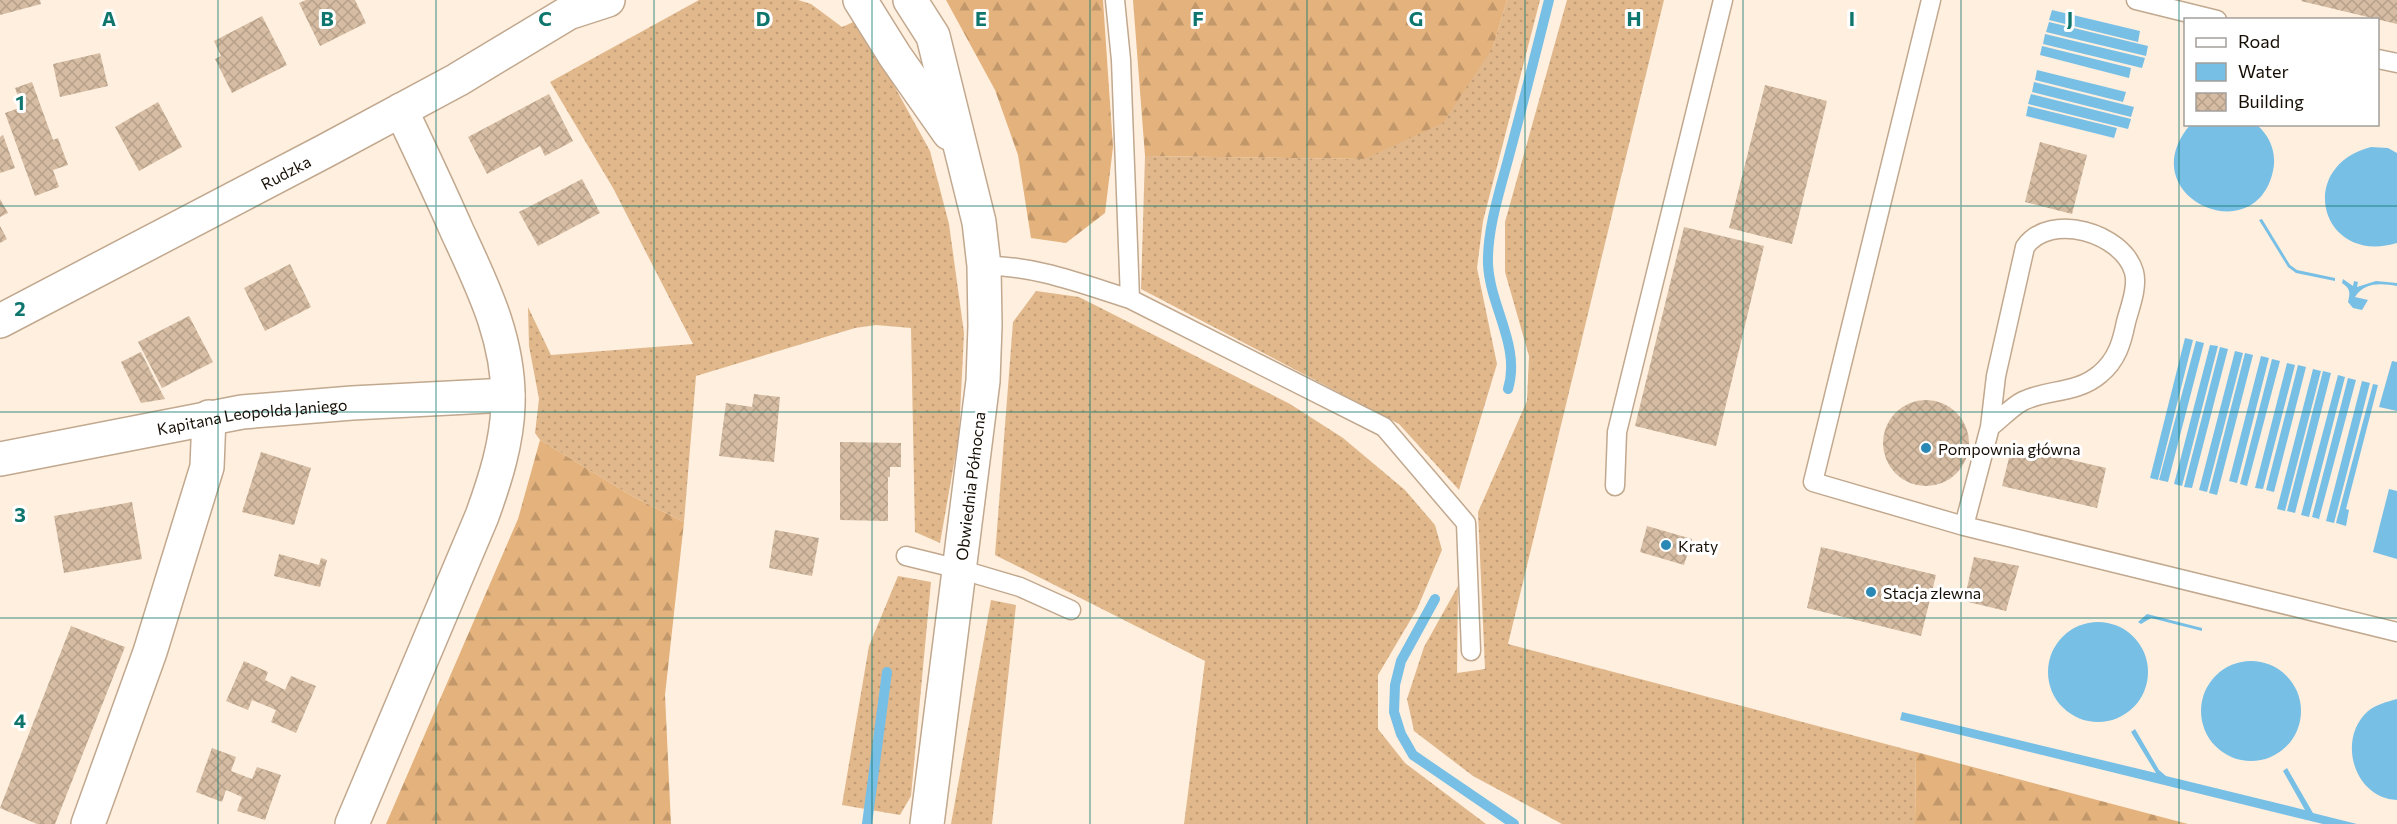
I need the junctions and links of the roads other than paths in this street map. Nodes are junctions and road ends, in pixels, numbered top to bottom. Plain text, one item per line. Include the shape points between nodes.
1 (608, 0) edge
2 (860, 0) edge
3 (910, 0) edge
4 (1115, 0) edge
5 (1723, 0) edge
6 (1931, 0) edge
7 (2136, 0) edge
8 (573, 7) edge
9 (2209, 18) edge
10 (2379, 59) edge
11 (2397, 63) edge
12 (401, 110) junction
13 (960, 148) junction
14 (984, 266) junction
15 (1130, 299) junction
16 (0, 321) edge
17 (508, 395) junction
18 (209, 417) junction
19 (1990, 427) junction
20 (0, 459) edge
21 (1615, 486) dead end
22 (1965, 526) junction
23 (906, 556) dead end
24 (959, 568) junction
25 (1071, 610) dead end
26 (2397, 632) edge
27 (1471, 651) dead end
28 (88, 824) edge
29 (352, 824) edge
30 (927, 824) edge

1 - 8 main road, Rudzka
2 - 13 main road, Obwiednia Północna via 894,56
3 - 13 main road, Obwiednia Północna via 933,36
4 - 15 lane
5 - 21 lane via 1617,432
6 - 22 lane via 1814,482
7 - 9 lane
8 - 12 main road, Rudzka via 457,80
10 - 11 lane
12 - 16 main road, Rudzka
12 - 17 main road via 490,302 505,353
13 - 14 main road, Obwiednia Północna via 979,222
14 - 15 lane via 1046,273
14 - 24 main road, Obwiednia Północna via 983,381
15 - 27 lane via 1384,427 1466,523
17 - 18 main road, Kapitana Leopolda Janiego via 352,403
17 - 29 main road via 503,447 483,516
18 - 20 main road, Kapitana Leopolda Janiego
18 - 28 main road via 207,467 150,652
19 - 19 lane via 1996,376 2025,247 2033,237 2052,229 2070,229 2108,240 2122,251 2135,280 2120,348 2101,374 2087,383 2023,401
19 - 22 lane
22 - 26 lane
23 - 24 lane
24 - 25 lane via 1020,587
24 - 30 main road, Obwiednia Północna

